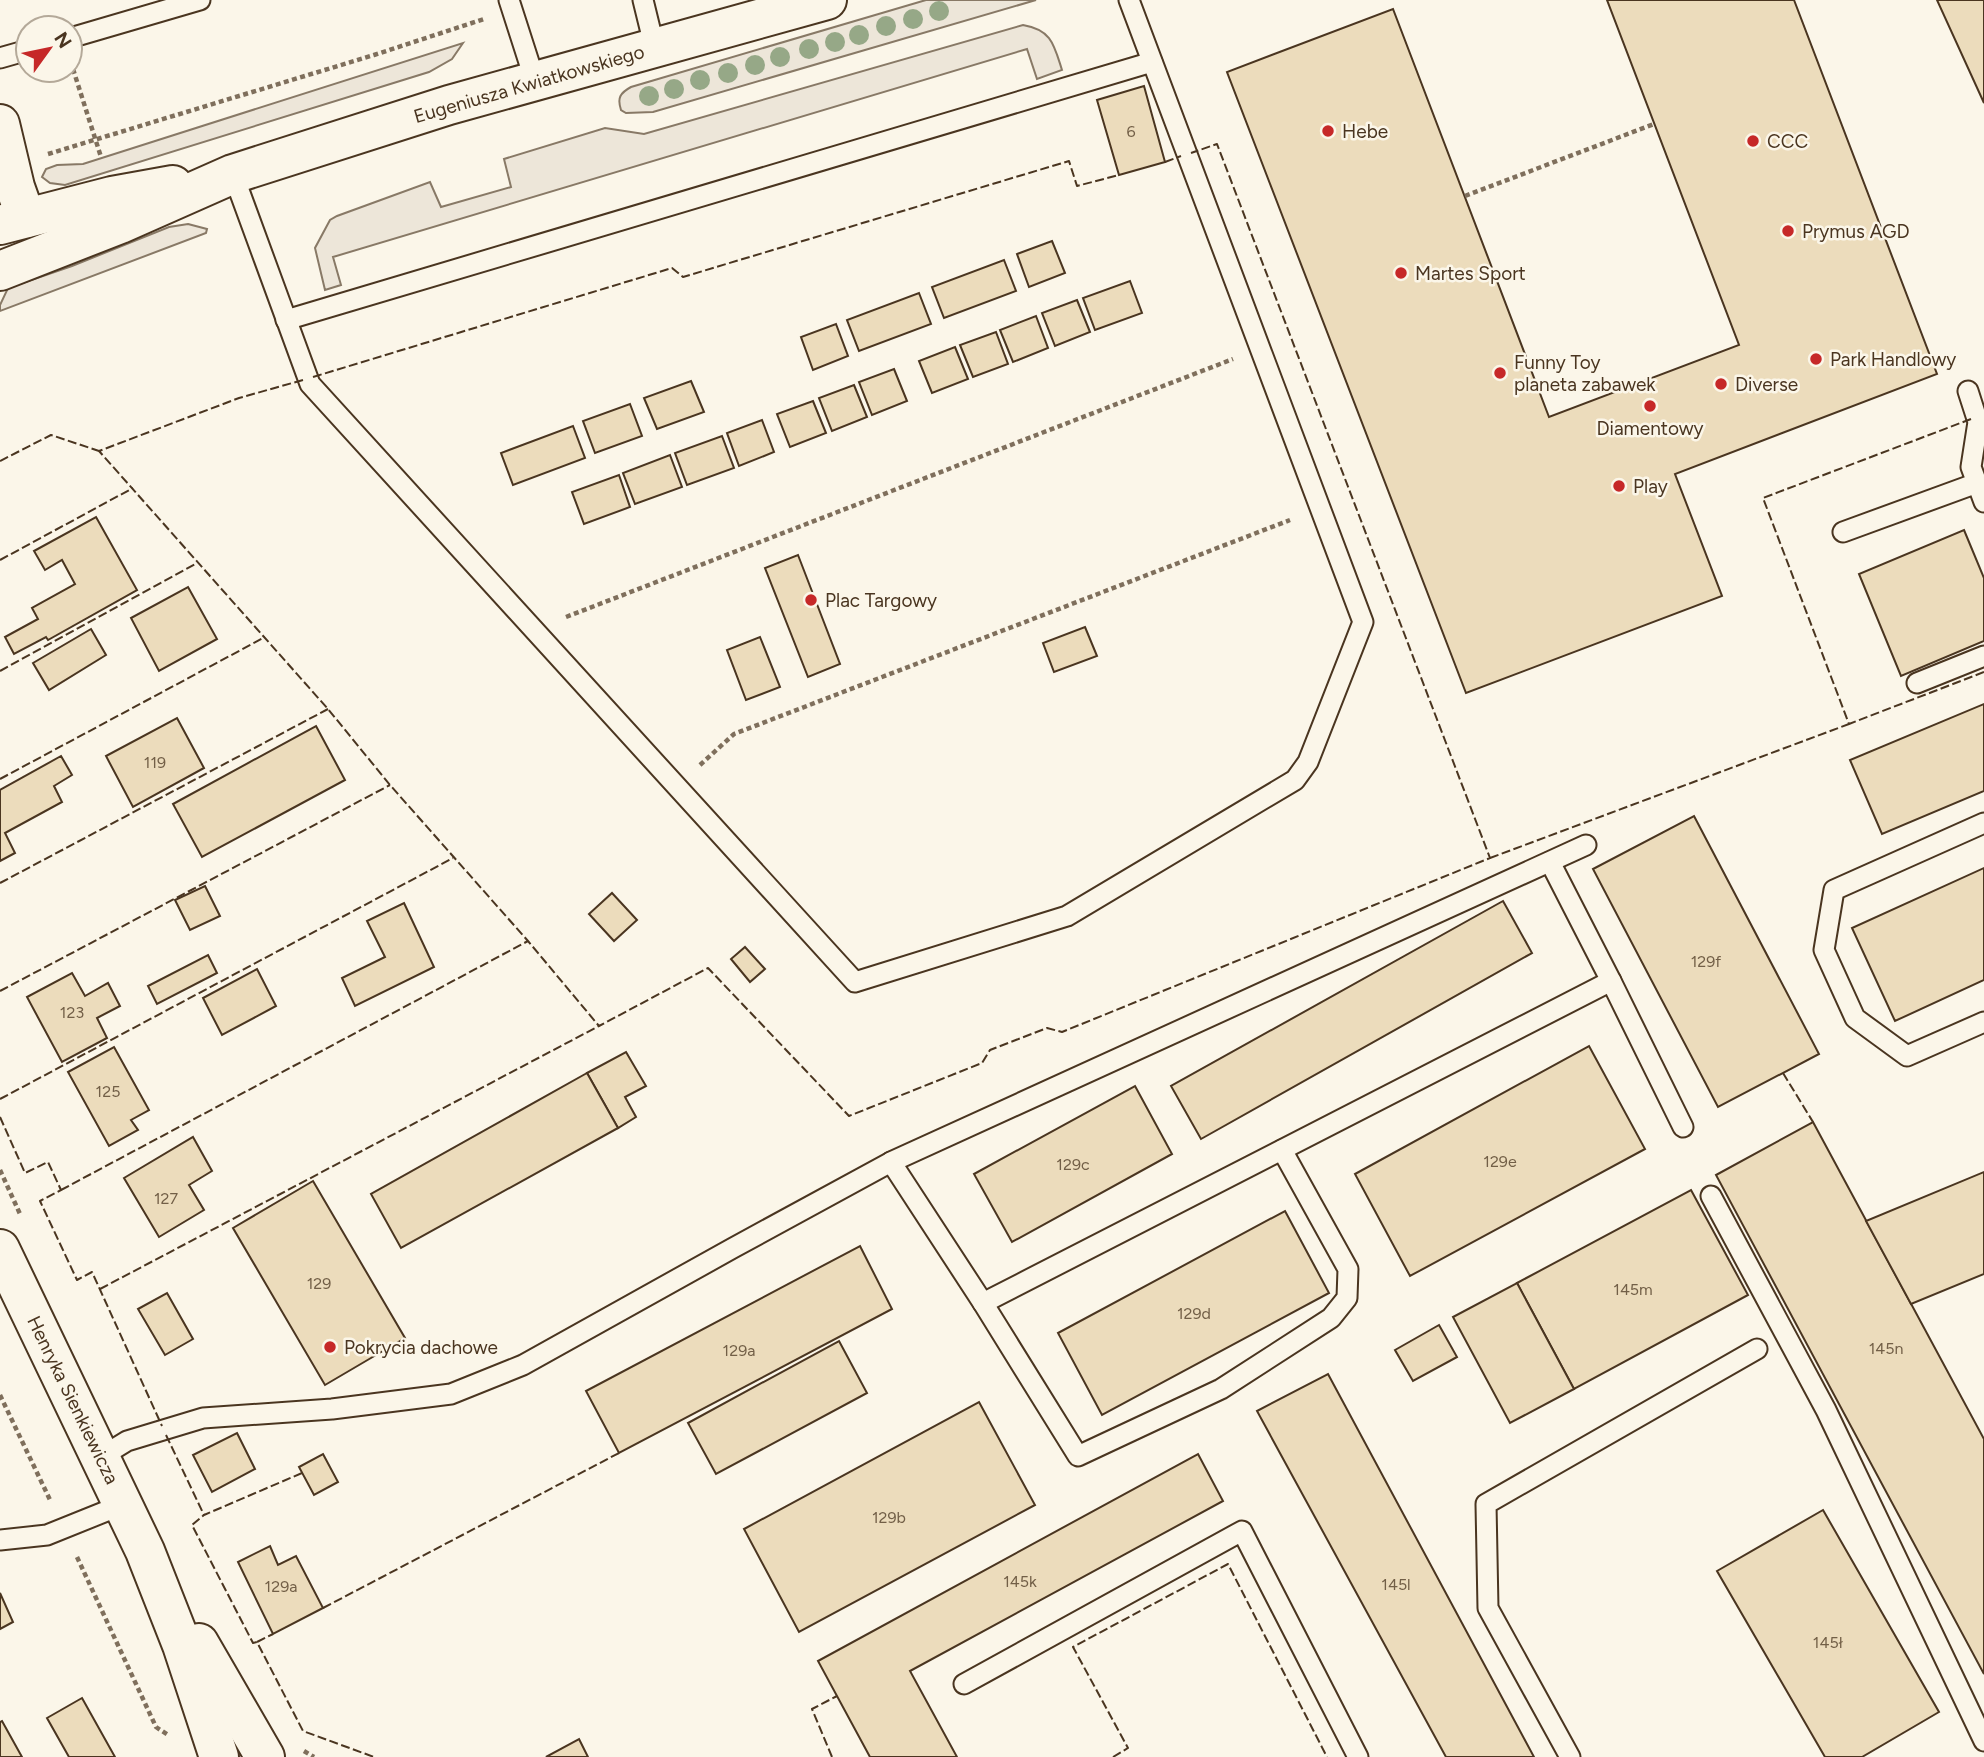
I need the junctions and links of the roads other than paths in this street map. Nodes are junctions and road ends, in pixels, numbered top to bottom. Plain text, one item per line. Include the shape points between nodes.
1 (200, 0) edge
2 (643, 0) edge
3 (827, 0) edge
4 (1129, 0) edge
5 (511, 5) edge
6 (84, 34) edge
7 (655, 49) junction
8 (1152, 62) junction
9 (536, 81) junction
10 (0, 124) edge
11 (233, 174) junction
12 (13, 222) edge
13 (0, 271) edge
14 (286, 320) junction
15 (1968, 391) dead end
16 (1977, 482) junction
17 (1984, 502) edge
18 (1843, 532) dead end
19 (1984, 656) edge
20 (1917, 683) dead end
21 (1984, 823) edge
22 (1586, 845) dead end
23 (1550, 862) junction
24 (1611, 981) junction
25 (1984, 1022) edge
26 (1683, 1127) dead end
27 (1282, 1150) junction
28 (891, 1163) junction
29 (1711, 1196) dead end
30 (0, 1248) edge
31 (983, 1303) junction
32 (1756, 1349) dead end
33 (101, 1457) junction
34 (124, 1504) junction
35 (0, 1540) edge
36 (145, 1551) junction
37 (964, 1684) dead end
38 (1984, 1741) edge
39 (219, 1757) edge
40 (265, 1757) edge
41 (1358, 1757) edge
42 (1570, 1757) edge

1 - 6 lane
2 - 7 lane
3 - 7 street, Eugeniusza Kwiatkowskiego
4 - 8 lane
5 - 9 lane
7 - 9 street, Eugeniusza Kwiatkowskiego
8 - 14 lane
8 - 14 lane via 1363,622 1308,762 1295,780 1067,916 855,982 310,384
9 - 11 street, Eugeniusza Kwiatkowskiego
10 - 12 street via 10,166
11 - 12 street via 112,196
11 - 13 street
11 - 14 lane
15 - 16 lane via 1978,422 1971,467
16 - 17 lane
16 - 18 lane
19 - 20 lane
21 - 25 lane via 1834,890 1824,950 1855,1018 1908,1056
22 - 23 lane
23 - 24 lane
23 - 28 lane
24 - 26 lane
24 - 27 lane
27 - 31 lane
27 - 31 lane via 1348,1269 1347,1298 1331,1318 1221,1389 1078,1455
28 - 31 lane
28 - 33 lane via 523,1365 451,1394 203,1418 127,1441
29 - 38 lane via 1825,1410
30 - 33 street, Henryka Sienkiewicza
32 - 42 lane via 1486,1504 1488,1608
33 - 34 street, Henryka Sienkiewicza
34 - 35 lane via 47,1535
34 - 36 street, Henryka Sienkiewicza
36 - 39 street, Henryka Sienkiewicza
36 - 40 street, Henryka Sienkiewicza
37 - 41 lane via 1242,1531

